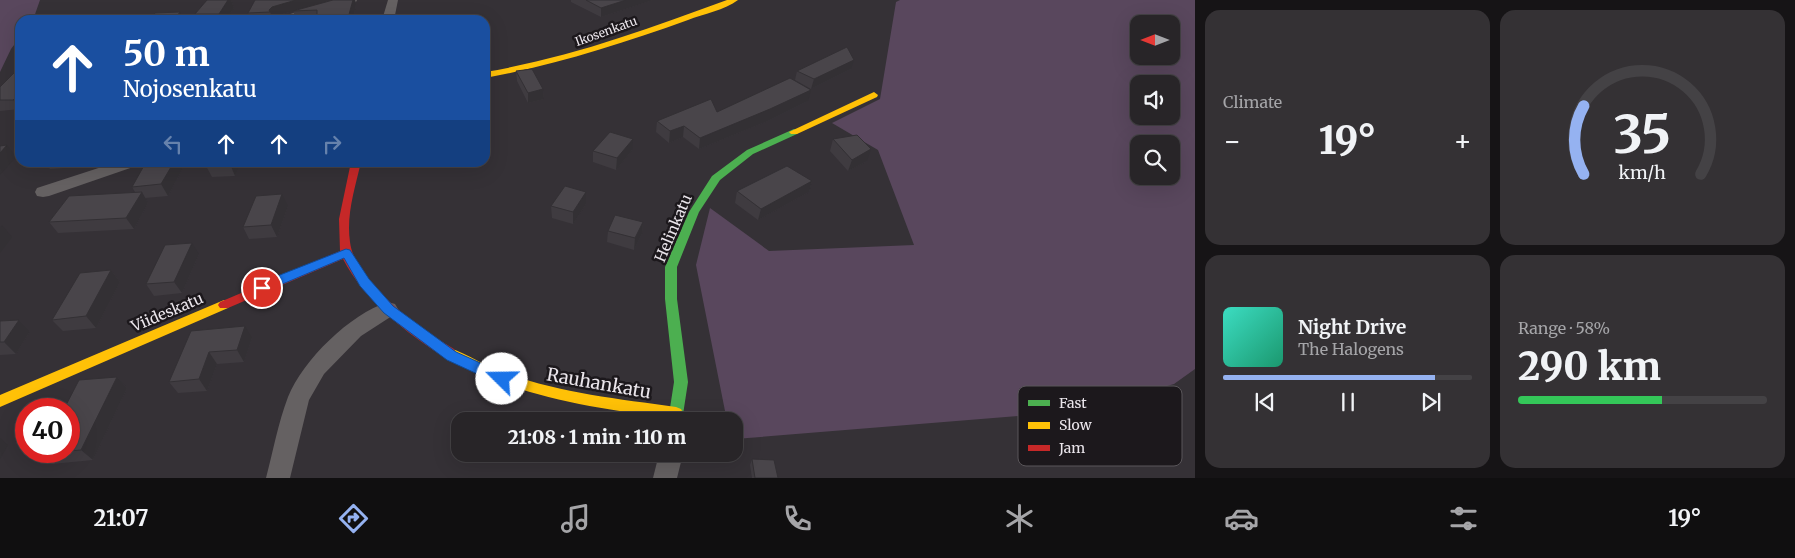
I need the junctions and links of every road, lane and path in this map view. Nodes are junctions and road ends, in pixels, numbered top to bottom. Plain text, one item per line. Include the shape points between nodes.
1 (352, 0) edge
2 (393, 0) edge
3 (734, 0) edge
4 (298, 15) edge
5 (389, 15) edge
6 (490, 74) edge
7 (874, 95) dead end
8 (119, 167) edge
9 (355, 167) edge
10 (43, 192) dead end
11 (346, 253) junction
12 (388, 309) junction
13 (0, 401) edge
14 (648, 412) edge
15 (677, 412) edge
16 (669, 462) edge
17 (278, 478) edge
18 (665, 478) edge

1 - 4 street
2 - 5 street
3 - 6 street, Ikosenkatu via 559,62
7 - 15 street, Helinkatu via 750,152 716,178 704,194 671,267 671,299 681,382
8 - 10 street
9 - 11 street via 345,221
11 - 12 street, Rauhankatu
11 - 13 street, Viideskatu
12 - 14 street, Rauhankatu via 452,356 488,374 574,399
12 - 17 street via 354,330 318,368 300,398
16 - 18 street

